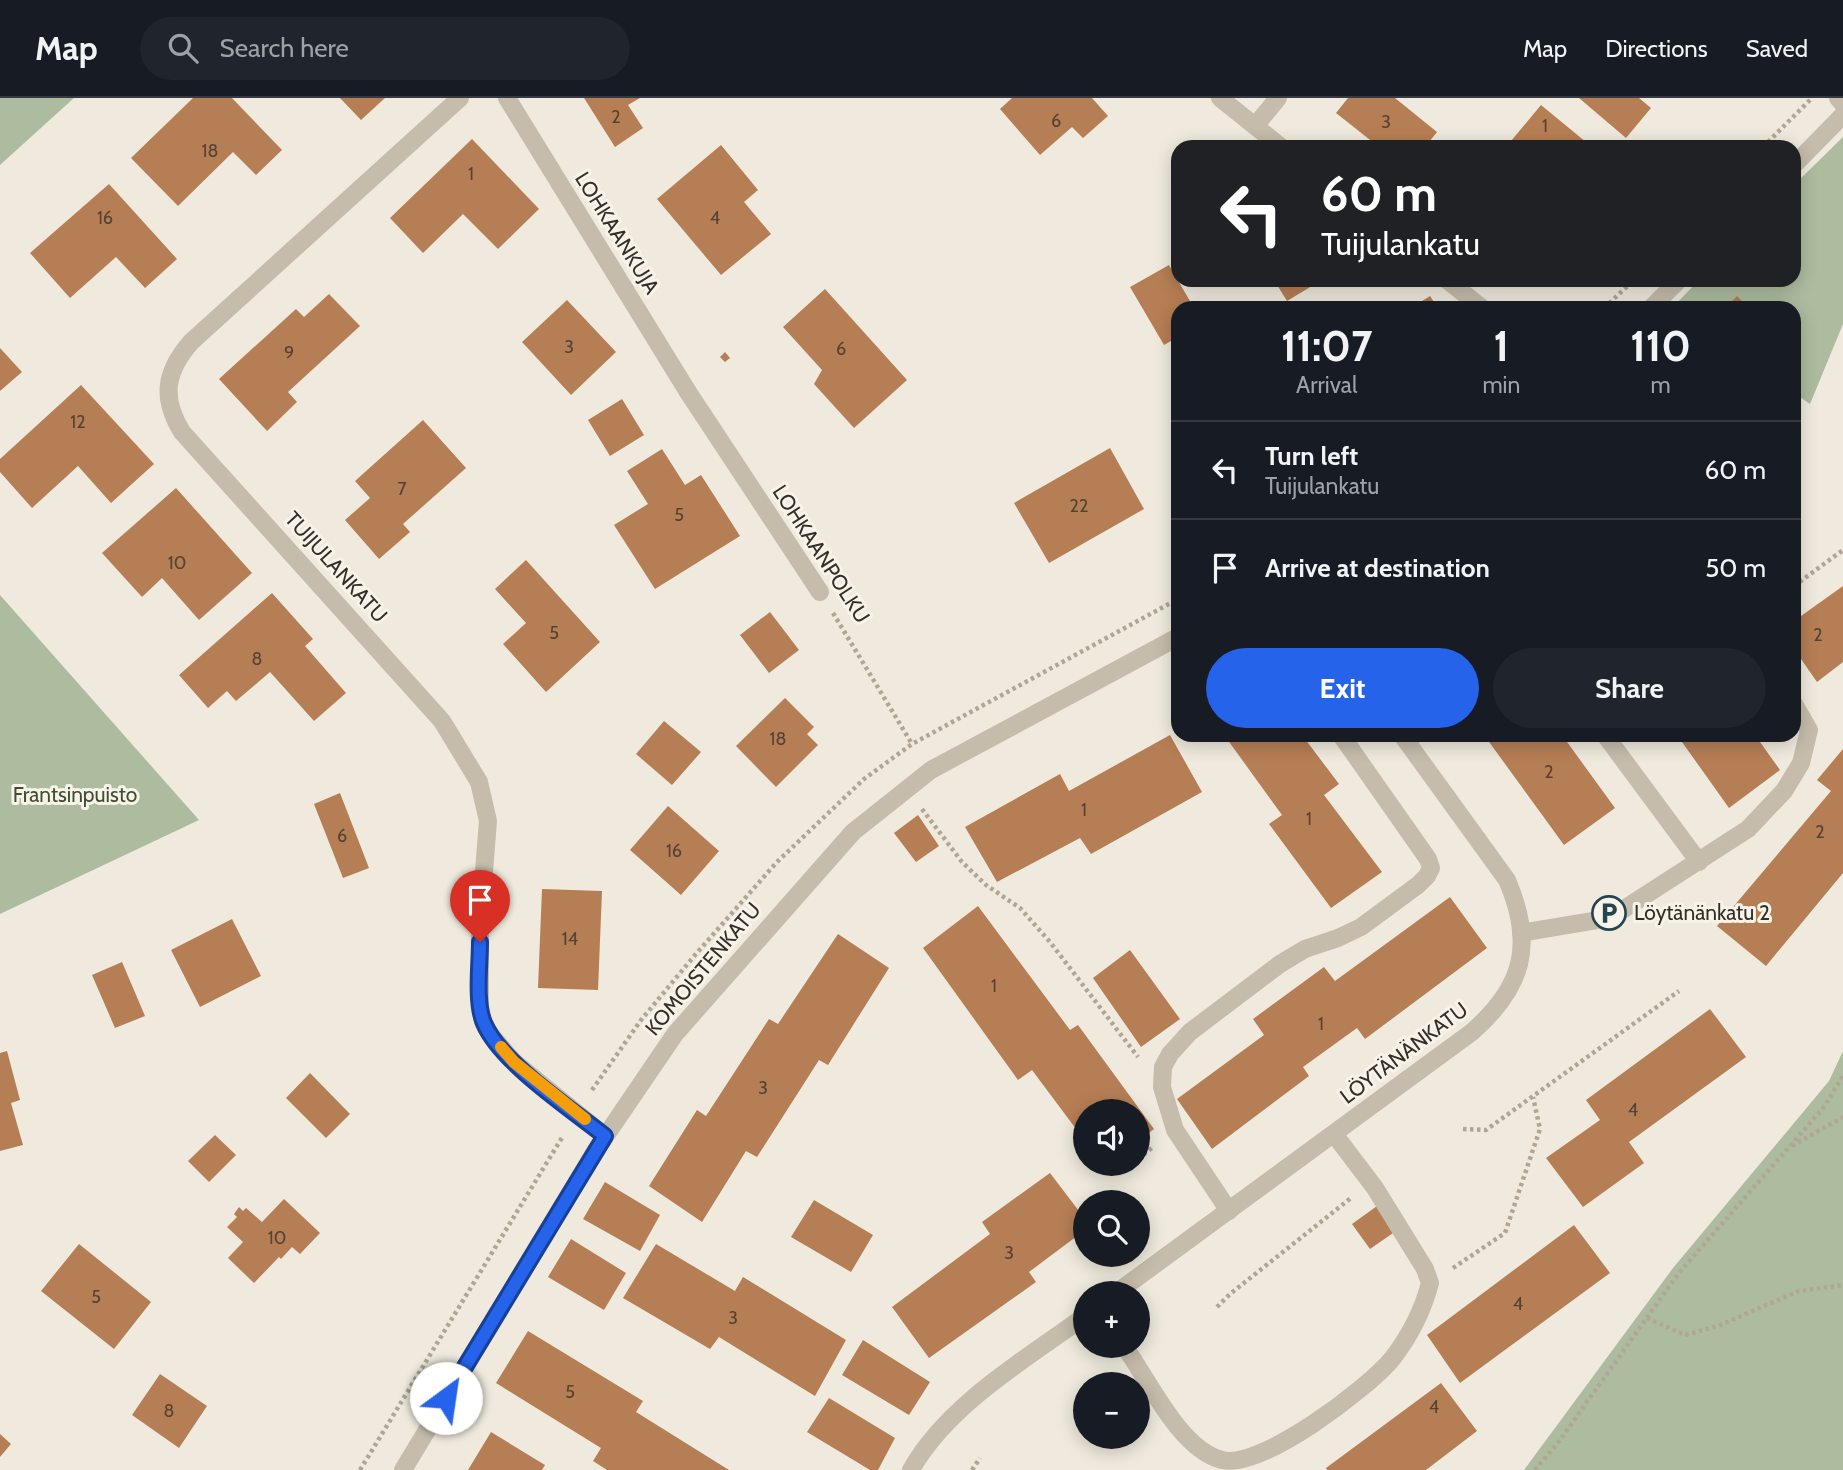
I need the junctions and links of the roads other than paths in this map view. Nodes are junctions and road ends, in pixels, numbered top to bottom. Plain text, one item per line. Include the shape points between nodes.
1 (460, 98) edge
2 (507, 98) edge
3 (1220, 98) edge
4 (1278, 98) edge
5 (1838, 98) edge
6 (1843, 104) edge
7 (1843, 115) edge
8 (1255, 126) junction
9 (1272, 140) edge
10 (1801, 158) edge
11 (1456, 287) edge
12 (1672, 287) edge
13 (1473, 301) edge
14 (1658, 301) edge
15 (688, 391) joint
16 (820, 592) road end
17 (1171, 642) edge
18 (1801, 716) edge
19 (1346, 742) edge
20 (1407, 742) edge
21 (1610, 742) edge
22 (1699, 862) junction
23 (1521, 933) junction
24 (1334, 1134) junction
25 (605, 1136) junction
26 (1229, 1211) junction
27 (1133, 1281) edge
28 (1073, 1325) edge
29 (1132, 1358) edge
30 (403, 1470) edge
31 (911, 1470) edge

1 - 25 street, TUIJULANKATU via 191,342 170,376 169,400 183,432 442,721 479,782 488,821 480,921 483,1022 514,1062
2 - 15 street, LOHKAANKUJA
3 - 8 street
4 - 8 street
5 - 6 street
7 - 10 street
8 - 9 street
11 - 13 street
12 - 14 street
15 - 16 street, LOHKAANPOLKU
17 - 25 street, KOMOISTENKATU via 931,770 853,832 675,1034
18 - 22 street via 1809,730 1801,763 1784,791 1748,829
19 - 26 street via 1431,868 1418,886 1361,927 1280,964 1190,1031 1170,1054 1163,1067 1162,1087 1175,1130
20 - 23 street, LÖYTÄNÄNKATU via 1507,880
21 - 22 street
22 - 23 street via 1610,918
23 - 24 street, LÖYTÄNÄNKATU via 1520,963 1512,986 1494,1012
24 - 26 street, LÖYTÄNÄNKATU
24 - 29 street via 1371,1183 1430,1283 1409,1335 1391,1360 1358,1392 1280,1445 1240,1460 1223,1461 1184,1437
25 - 30 street, KOMOISTENKATU
26 - 27 street, LÖYTÄNÄNKATU
28 - 31 street via 936,1432

